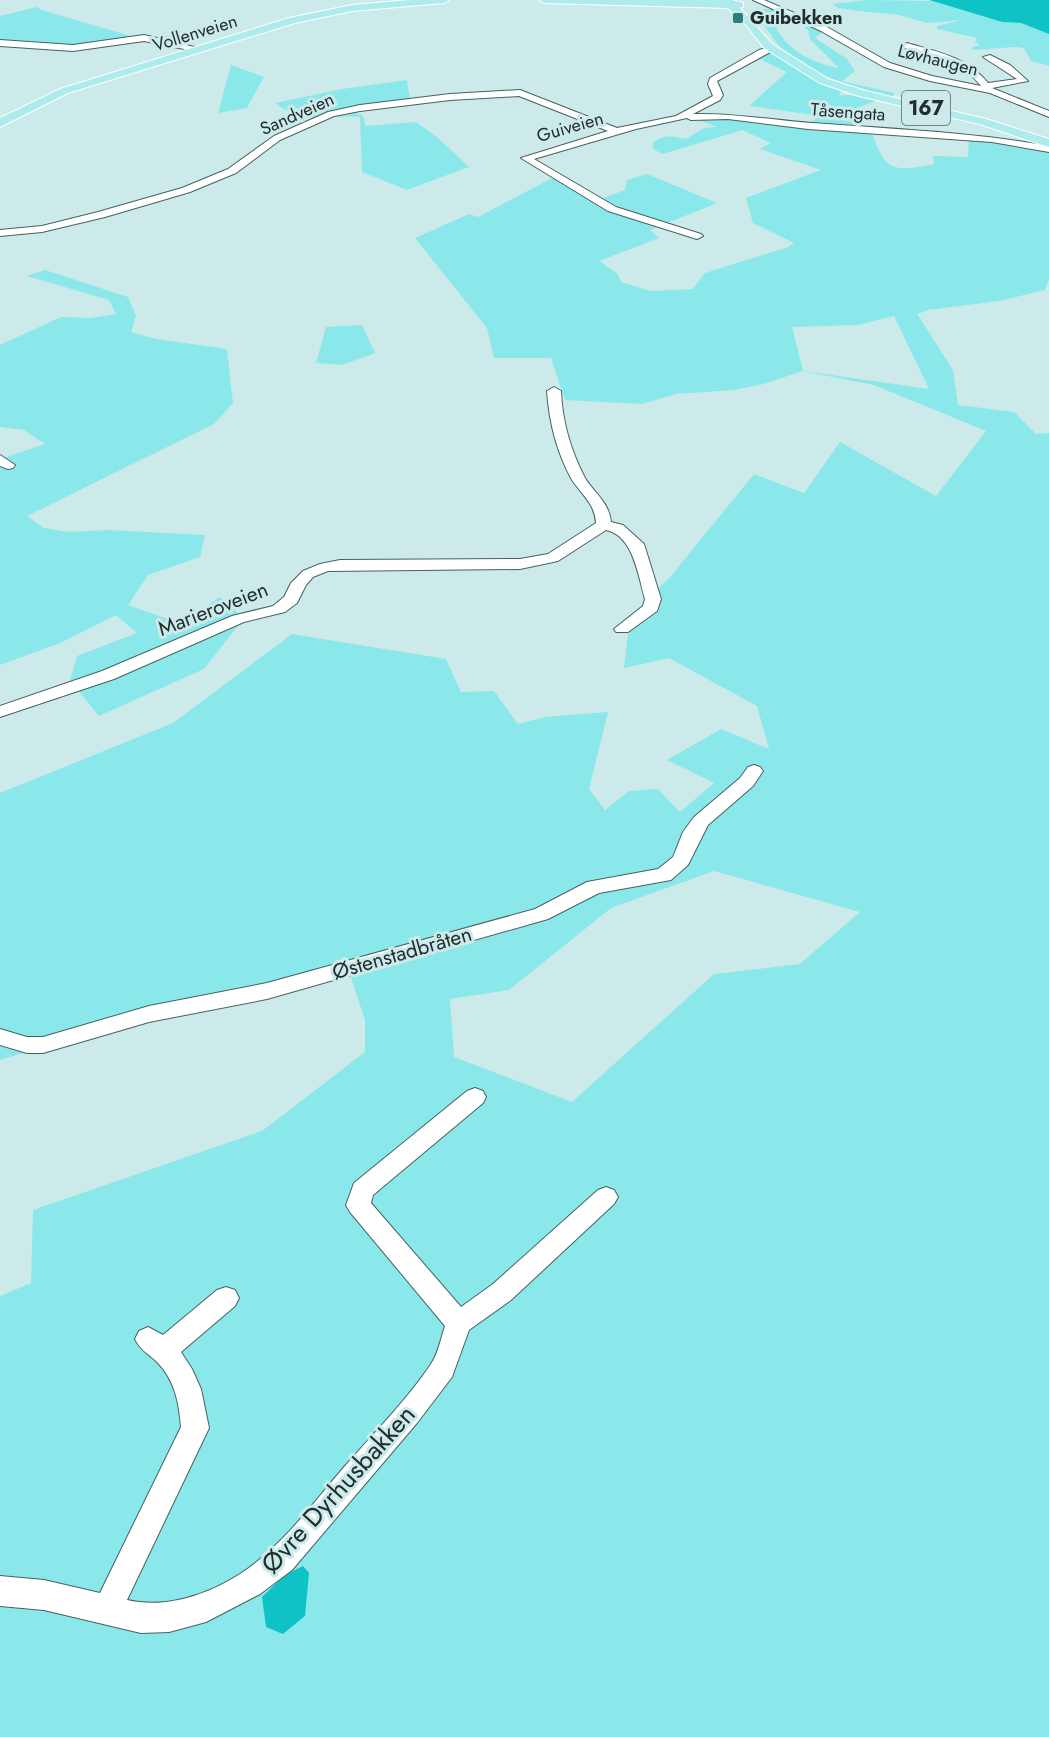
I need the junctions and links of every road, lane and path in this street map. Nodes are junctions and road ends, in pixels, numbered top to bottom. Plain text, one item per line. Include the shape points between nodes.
1 (444, 0) edge
2 (544, 0) edge
3 (757, 0) edge
4 (733, 2) edge
5 (0, 43) edge
6 (907, 46) dead end
7 (199, 49) junction
8 (772, 49) junction
9 (987, 57) dead end
10 (984, 87) junction
11 (1049, 114) edge
12 (679, 118) junction
13 (0, 123) edge
14 (616, 131) junction
15 (1049, 143) edge
16 (1049, 149) edge
17 (0, 233) edge
18 (697, 236) dead end
19 (554, 391) dead end
20 (604, 525) junction
21 (622, 629) dead end
22 (0, 712) edge
23 (754, 771) dead end
24 (0, 1037) edge
25 (475, 1097) dead end
26 (606, 1197) dead end
27 (226, 1298) dead end
28 (459, 1323) junction
29 (0, 1591) edge
30 (107, 1610) junction

1 - 7 main road, Vollenveien via 338,10
2 - 4 main road
3 - 10 street, Løvhaugen via 824,29 887,65 930,78
4 - 8 main road, 167
5 - 7 street via 73,48 144,38
6 - 10 street via 958,60 974,70
7 - 13 main road, Vollenveien via 59,93
8 - 12 street, Guiveien via 713,80 717,98
8 - 15 main road, 167 via 816,78 846,89 982,121
9 - 10 street via 1024,81
10 - 11 street, Løvhaugen
12 - 14 street, Guiveien
12 - 16 street, Tåsengata via 728,116 808,126 992,138
14 - 17 street, Sandveien via 520,93 360,108 332,114 276,138 232,171 186,190 42,229
14 - 18 street, Guiveien via 527,160 612,209
19 - 20 street via 560,433 579,479 600,503
20 - 21 street via 618,528 636,544 654,599 644,615
20 - 22 street, Marieroveien via 541,562 325,567 298,583 288,603 279,609 232,621 108,675
23 - 24 street, Østenstadbråten via 747,782 701,821 681,861 664,875 594,887 541,914 267,991 149,1014 43,1045
25 - 28 street via 362,1190 358,1205
26 - 28 street via 502,1292
27 - 30 street via 157,1345 184,1376 194,1402 195,1428
28 - 30 street, Øvre Dyrhusbakken via 443,1370 282,1560 250,1584 206,1606 169,1617 141,1618
29 - 30 street, Øvre Dyrhusbakken via 44,1595

